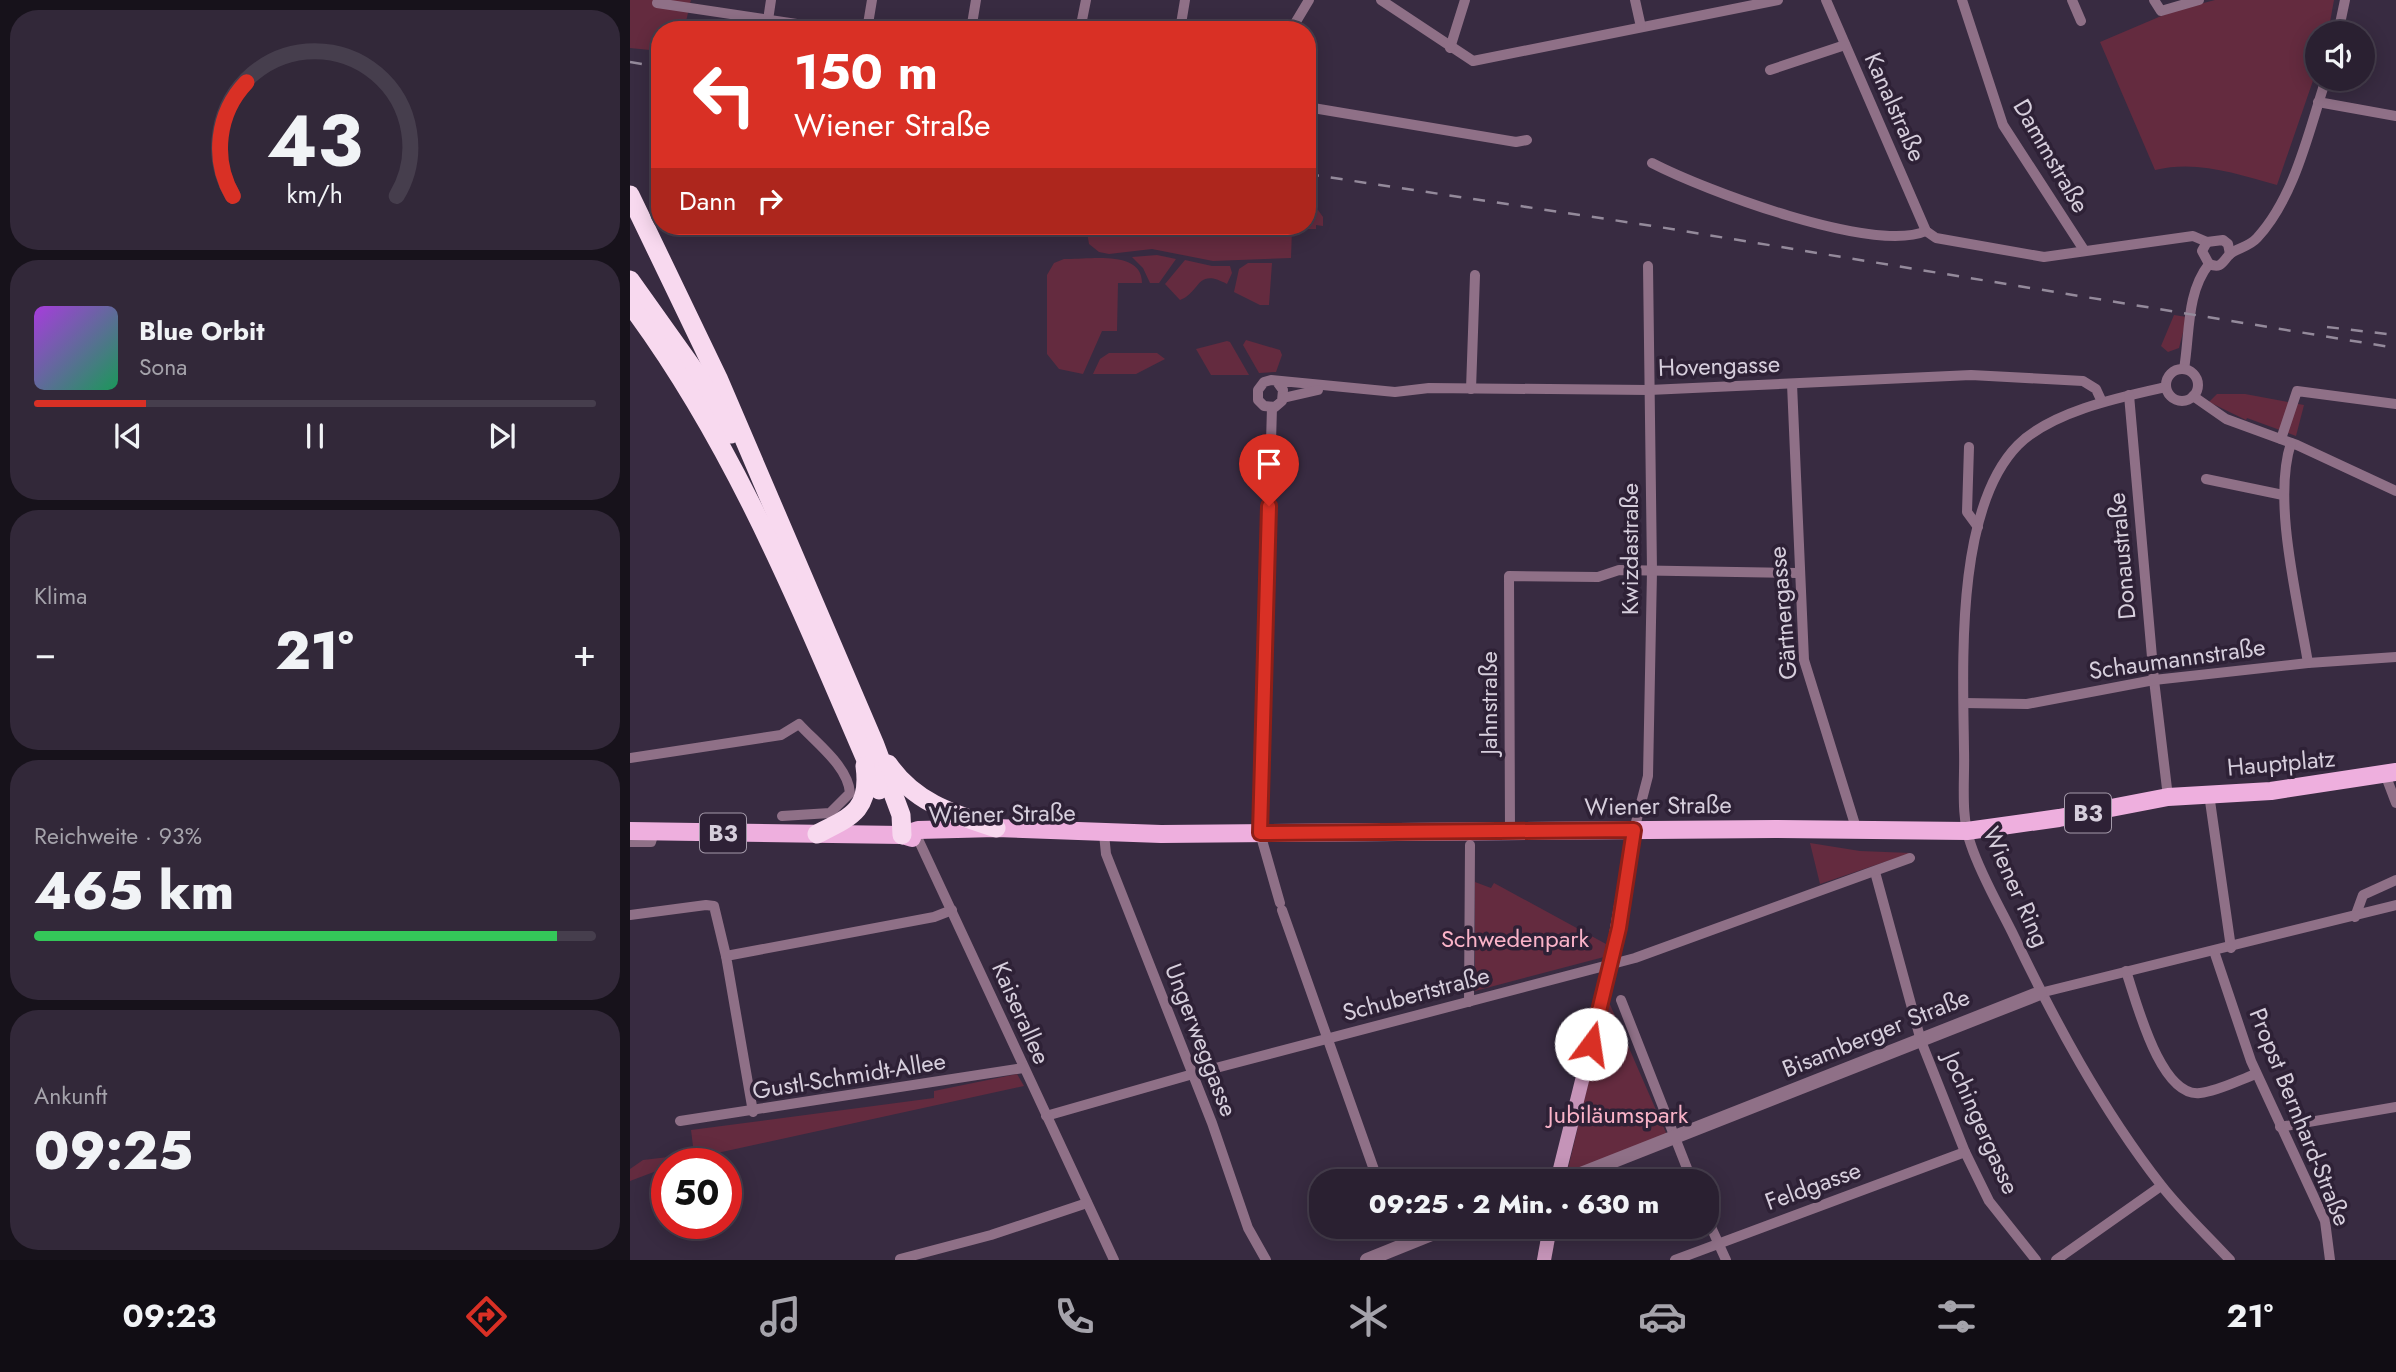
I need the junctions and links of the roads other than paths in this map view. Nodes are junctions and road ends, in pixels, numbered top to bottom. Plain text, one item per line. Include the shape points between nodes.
1 (771, 0) edge
2 (872, 0) edge
3 (976, 0) edge
4 (1086, 0) edge
5 (1185, 0) edge
6 (1309, 0) edge
7 (1381, 0) edge
8 (1465, 0) edge
9 (1635, 0) edge
10 (1778, 0) edge
11 (1826, 0) edge
12 (1962, 0) edge
13 (2072, 0) edge
14 (2154, 0) edge
15 (2199, 0) edge
16 (2345, 0) edge
17 (657, 3) dead end
18 (1725, 5) edge
19 (768, 20) junction
20 (775, 21) edge
21 (868, 21) edge
22 (972, 21) edge
23 (1082, 21) edge
24 (1182, 21) edge
25 (1296, 21) edge
26 (2081, 21) dead end
27 (2341, 21) edge
28 (1641, 27) junction
29 (1845, 45) junction
30 (1450, 48) junction
31 (1770, 70) dead end
32 (2322, 91) edge
33 (2318, 102) junction
34 (1316, 109) edge
35 (2396, 116) edge
36 (1527, 140) dead end
37 (1652, 163) dead end
38 (632, 198) edge
39 (1926, 231) junction
40 (2207, 242) junction
41 (2084, 250) junction
42 (2230, 254) junction
43 (2209, 264) junction
44 (1648, 266) dead end
45 (1475, 275) dead end
46 (630, 281) edge
47 (630, 304) edge
48 (2184, 369) junction
49 (1278, 383) junction
50 (1793, 384) junction
51 (2166, 387) junction
52 (1327, 388) junction
53 (1471, 389) junction
54 (1650, 390) junction
55 (2129, 395) junction
56 (2193, 396) junction
57 (1283, 398) junction
58 (2102, 402) junction
59 (2396, 404) edge
60 (1272, 407) junction
61 (2286, 441) junction
62 (1969, 447) dead end
63 (2206, 479) dead end
64 (764, 489) junction
65 (2396, 491) edge
66 (2283, 495) junction
67 (1978, 527) junction
68 (1652, 571) junction
69 (1798, 573) junction
70 (2396, 657) edge
71 (2308, 663) junction
72 (2154, 680) junction
73 (1964, 703) junction
74 (870, 753) junction
75 (630, 758) edge
76 (2391, 773) edge
77 (2209, 794) junction
78 (2168, 797) junction
79 (2396, 803) edge
80 (782, 816) dead end
81 (996, 828) junction
82 (1634, 830) junction
83 (630, 831) edge
84 (1510, 831) junction
85 (1857, 831) junction
86 (1967, 831) junction
87 (654, 832) junction
88 (1260, 833) junction
89 (817, 834) junction
90 (1104, 834) junction
91 (914, 841) junction
92 (630, 842) edge
93 (1470, 845) dead end
94 (1910, 858) dead end
95 (1875, 872) junction
96 (2396, 880) edge
97 (2396, 905) edge
98 (951, 910) junction
99 (630, 915) edge
100 (2355, 917) junction
101 (2231, 947) junction
102 (2214, 951) junction
103 (726, 956) junction
104 (1611, 964) junction
105 (2126, 971) junction
106 (2040, 993) junction
107 (1621, 1000) dead end
108 (1469, 1002) junction
109 (1328, 1038) junction
110 (1921, 1041) junction
111 (1023, 1068) junction
112 (1193, 1074) junction
113 (2256, 1074) junction
114 (2396, 1107) edge
115 (753, 1112) junction
116 (1046, 1116) junction
117 (680, 1121) dead end
118 (2280, 1127) junction
119 (1674, 1137) junction
120 (1965, 1152) junction
121 (1374, 1169) edge
122 (1560, 1169) edge
123 (1593, 1169) edge
124 (1687, 1169) edge
125 (2161, 1186) junction
126 (1087, 1203) junction
127 (1400, 1239) edge
128 (1420, 1239) edge
129 (1548, 1239) edge
130 (1716, 1239) edge
131 (1718, 1243) junction
132 (1403, 1246) junction
133 (900, 1259) edge
134 (1114, 1260) edge
135 (1266, 1260) edge
136 (1367, 1260) edge
137 (1544, 1260) edge
138 (1675, 1260) edge
139 (1726, 1260) edge
140 (2036, 1260) edge
141 (2056, 1260) edge
142 (2230, 1260) edge
143 (2330, 1260) edge

1 - 19 street
2 - 21 street
3 - 22 street
4 - 23 street
5 - 24 street
6 - 25 street
7 - 30 street
8 - 30 street
9 - 28 street
10 - 18 street
11 - 29 street, Kanalstraße
12 - 41 street, Dammstraße via 2003,125
13 - 26 street
14 - 15 street via 2161,11
16 - 27 street
17 - 19 street
18 - 28 street
19 - 20 street
28 - 30 street via 1473,61
29 - 31 street
29 - 39 street, Kanalstraße
32 - 33 street
33 - 35 street
33 - 42 street via 2293,173 2267,225 2252,244
34 - 36 street via 1516,142
37 - 39 street via 1708,189 1802,218 1899,237
38 - 64 highway via 718,378
39 - 41 street via 1948,242 2032,256
40 - 41 street via 2186,237
40 - 42 street via 2223,240
40 - 43 street via 2202,251
42 - 43 street via 2222,265
43 - 48 street via 2193,295
44 - 54 street, Kwizdastraße
45 - 53 street
46 - 64 highway via 699,377
47 - 74 highway via 687,388 738,476
48 - 51 street via 2170,374
48 - 56 street via 2196,378
49 - 52 street, Hovengasse
49 - 57 street
49 - 60 street, Hovengasse via 1268,381 1258,390 1260,402
50 - 54 street, Hovengasse
50 - 58 street, Hovengasse via 1991,375 2083,381 2096,389
50 - 69 street, Gärtnergasse
51 - 55 street, Wiener Ring
51 - 56 street via 2176,400
52 - 53 street, Hovengasse via 1395,392
52 - 57 street, Hovengasse
53 - 54 street, Hovengasse
54 - 68 street, Kwizdastraße
55 - 58 street, Wiener Ring
55 - 72 street, Donaustraße
56 - 61 street via 2226,419
57 - 60 street
58 - 67 street, Wiener Ring via 2040,429 2015,448 1998,475
59 - 61 street via 2297,391
60 - 88 street
61 - 65 street
61 - 66 street
62 - 67 street via 1967,512
63 - 66 street
64 - 74 highway
66 - 71 street
67 - 73 street, Wiener Ring via 1968,575
68 - 69 street
68 - 82 street, Kwizdastraße via 1648,776
68 - 84 street, Jahnstraße via 1619,570 1598,577 1509,576
69 - 85 street, Gärtnergasse via 1804,660
70 - 71 street, Schaumannstraße
71 - 72 street, Schaumannstraße
72 - 73 street, Schaumannstraße via 2027,704
72 - 78 street, Donaustraße
73 - 86 street, Wiener Ring
74 - 81 highway via 916,795 945,811
74 - 89 highway via 859,808
74 - 91 highway
75 - 80 street via 782,735 799,724 840,768 850,793 830,813
76 - 77 main road, Hauptplatz / B3 via 2304,788
76 - 79 street
77 - 78 main road, Wiener Straße / B3
77 - 101 street, Hauptplatz
78 - 86 main road, Wiener Straße / B3
81 - 90 main road, Wiener Straße / B3 via 1082,829
81 - 91 main road, Wiener Straße / B3 via 918,830
82 - 84 main road, Wiener Straße / B3
82 - 85 main road, Wiener Straße / B3
82 - 104 main road
83 - 87 main road, Wiener Straße / B3
84 - 88 main road, Wiener Straße / B3
85 - 86 main road, Wiener Straße / B3
86 - 106 street, Wiener Ring
87 - 89 main road, Wiener Straße / B3
87 - 92 street via 651,842
88 - 90 main road, Wiener Straße / B3
88 - 109 street
89 - 91 main road, Wiener Straße / B3
90 - 91 main road, Wiener Straße / B3 via 1082,839
90 - 112 street, Ungerweggasse via 1106,854
91 - 98 street, Kaiserallee
93 - 108 street
94 - 95 street, Schubertstraße
95 - 104 street, Schubertstraße
95 - 110 street, Jochingergasse
96 - 100 street via 2363,895
97 - 100 street
98 - 103 street
98 - 111 street, Kaiserallee
99 - 103 street via 713,906
100 - 101 street
101 - 102 street
102 - 105 street, Bisamberger Straße
102 - 113 street, Propst Bernhard-Straße
103 - 115 street
104 - 108 street, Schubertstraße
104 - 122 main road
105 - 106 street, Bisamberger Straße
105 - 113 street via 2161,1063 2179,1087 2199,1094
106 - 110 street, Bisamberger Straße
106 - 125 street, Wiener Ring
107 - 119 street
108 - 109 street, Schubertstraße
109 - 112 street, Schubertstraße
109 - 121 street
110 - 119 street, Bisamberger Straße
110 - 120 street, Jochingergasse
111 - 115 street, Gustl-Schmidt-Allee
111 - 116 street, Kaiserallee
112 - 116 street, Schubertstraße
112 - 135 street, Ungerweggasse via 1248,1228
113 - 118 street, Propst Bernhard-Straße
114 - 118 street
115 - 117 street, Gustl-Schmidt-Allee
116 - 126 street, Kaiserallee
118 - 143 street, Propst Bernhard-Straße via 2325,1221
119 - 123 street, Bisamberger Straße
119 - 124 street
120 - 131 street, Feldgasse
120 - 140 street, Jochingergasse via 1989,1201
125 - 141 street
125 - 142 street, Wiener Ring
126 - 133 street
126 - 134 street, Kaiserallee
127 - 132 street
128 - 132 street
129 - 137 main road
130 - 131 street
131 - 138 street, Feldgasse
131 - 139 street
132 - 136 street

